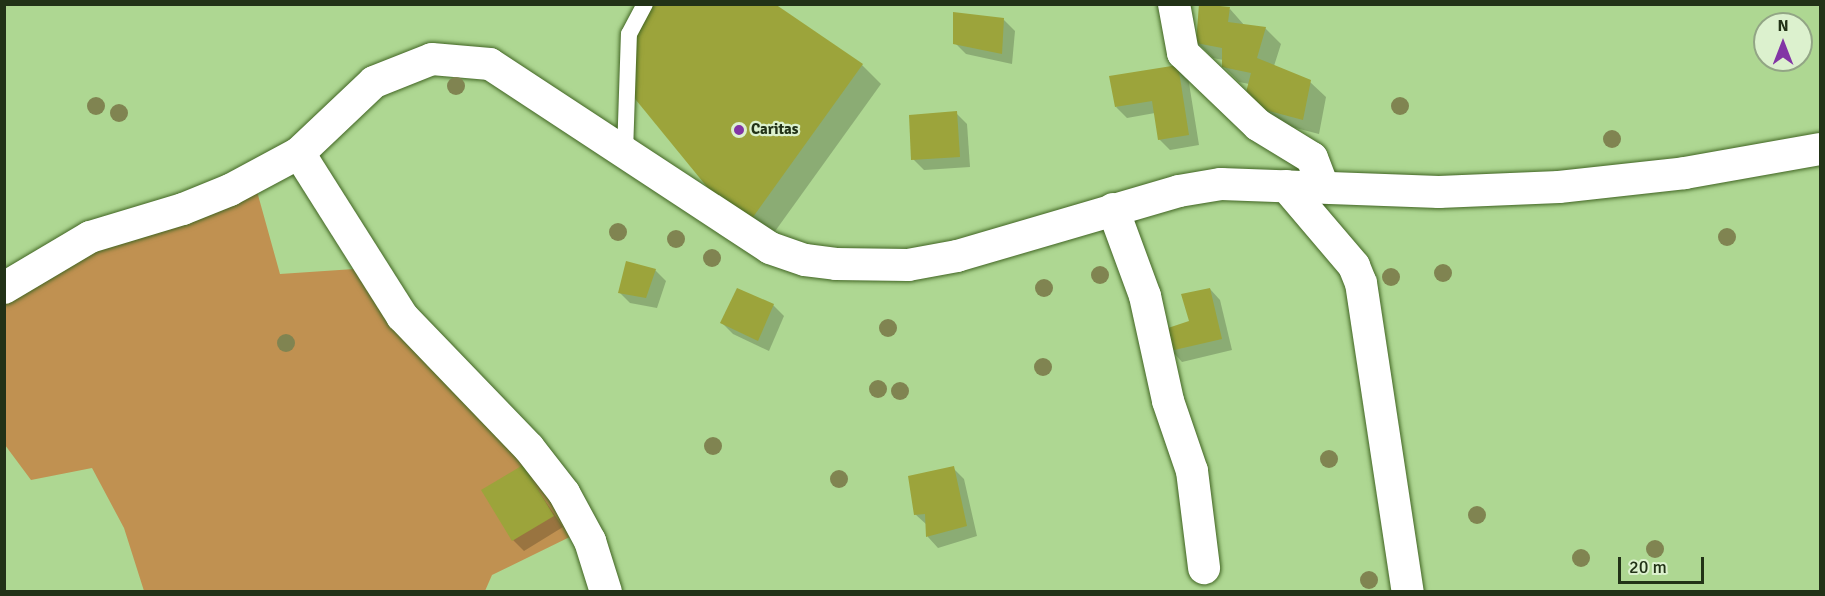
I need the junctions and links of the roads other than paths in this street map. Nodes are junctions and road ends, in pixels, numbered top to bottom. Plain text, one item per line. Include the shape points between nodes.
1 (645, 4) edge
2 (1174, 4) edge
3 (1821, 149) edge
4 (299, 153) junction
5 (625, 153) junction
6 (1286, 186) junction
7 (1323, 187) junction
8 (1113, 210) junction
9 (4, 288) edge
10 (1204, 568) dead end
11 (606, 591) edge
12 (1408, 591) edge

1 - 5 lane via 628,34
2 - 7 street via 1183,53 1258,125 1312,158
3 - 7 street via 1685,173 1559,187 1439,192
4 - 5 street via 374,82 432,59 460,59 490,64 516,78
4 - 9 street via 192,205 90,237
4 - 11 street via 402,316 529,448 564,493 590,541
5 - 8 street via 770,248 805,260 836,264 908,265 957,256
6 - 7 street
6 - 8 street via 1221,184 1179,191
6 - 12 street via 1354,266 1361,283
8 - 10 street via 1148,307 1168,401 1192,471

